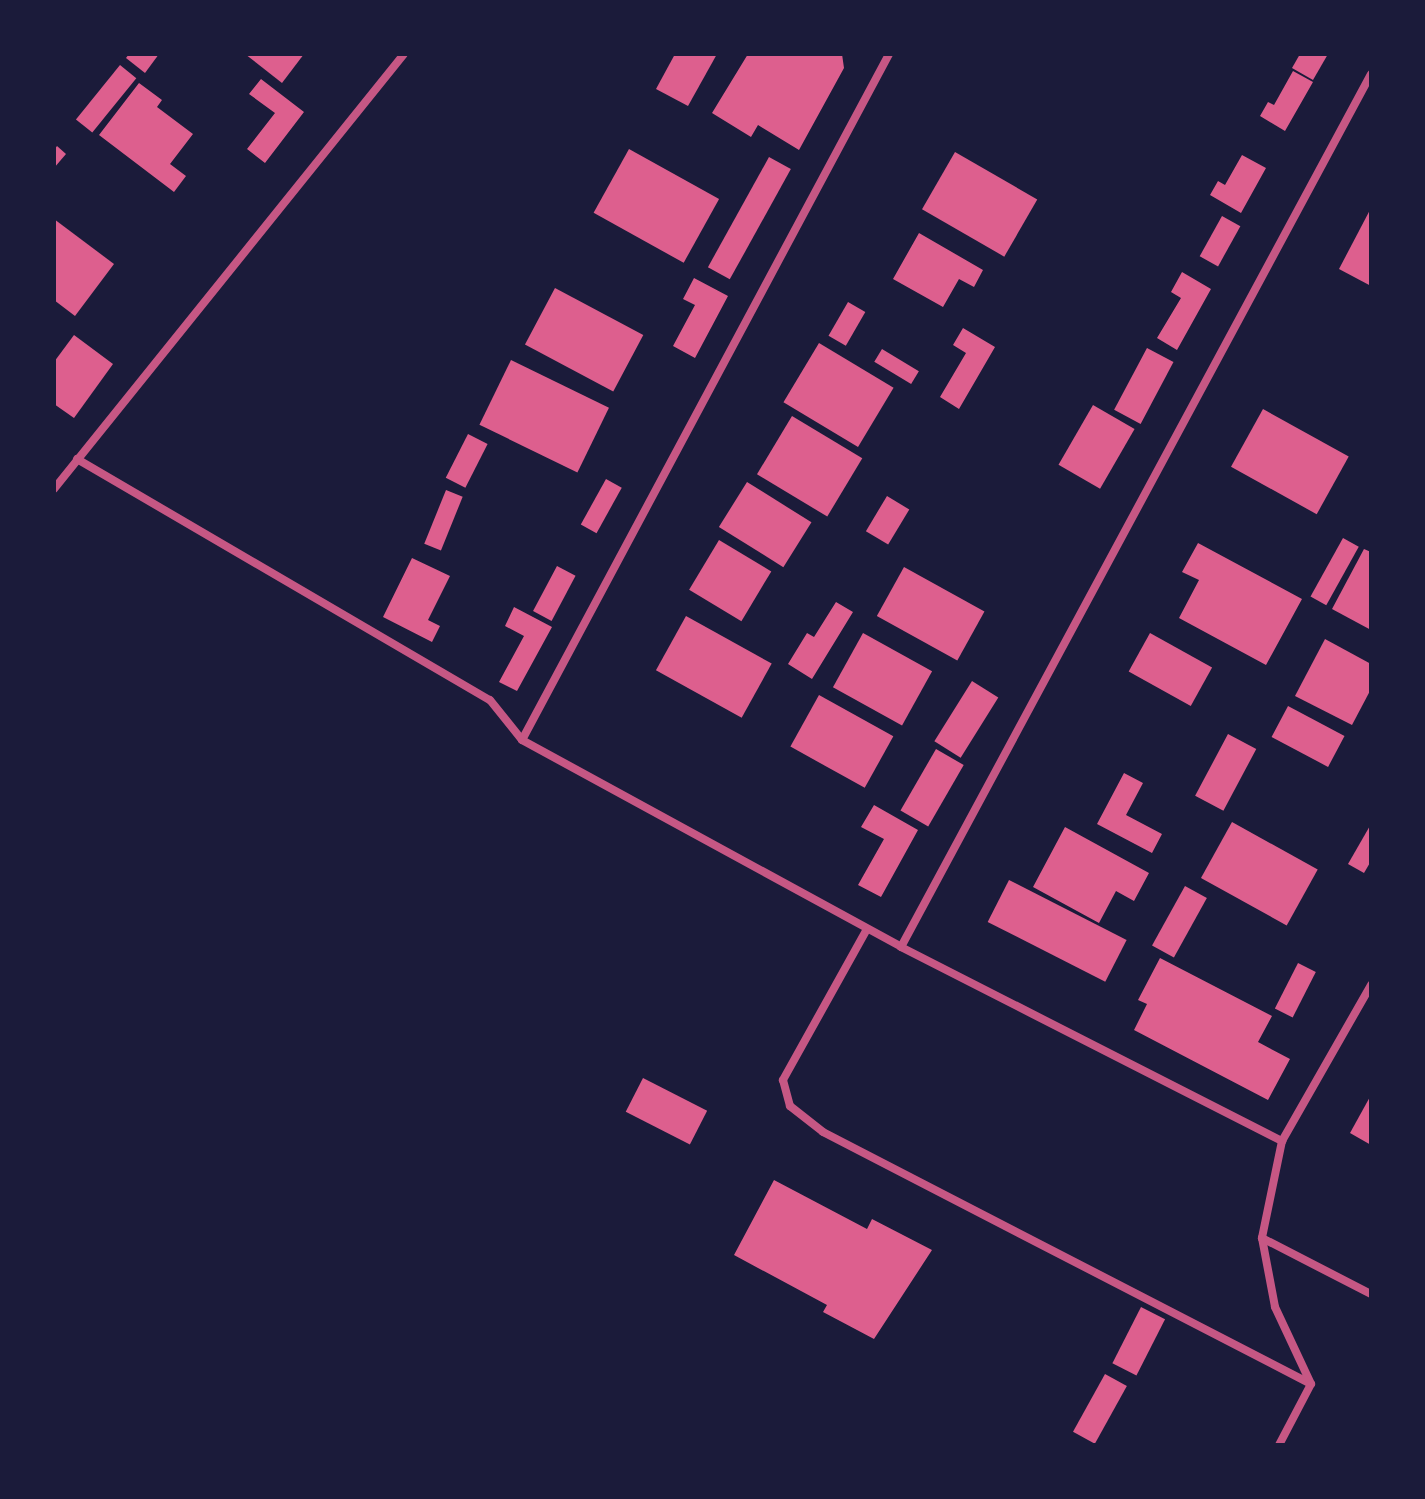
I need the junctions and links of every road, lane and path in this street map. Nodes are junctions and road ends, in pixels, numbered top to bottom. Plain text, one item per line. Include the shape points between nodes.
1 (404, 54) edge
2 (889, 54) edge
3 (1371, 74) edge
4 (77, 459) junction
5 (54, 489) edge
6 (522, 740) junction
7 (867, 929) junction
8 (901, 947) junction
9 (1371, 985) edge
10 (1282, 1141) junction
11 (1262, 1238) junction
12 (1371, 1294) edge
13 (1311, 1384) junction
14 (1279, 1445) edge

1 - 4 street
2 - 6 street
3 - 8 street
4 - 5 street
4 - 6 street via 490,700
6 - 7 street
7 - 8 street
7 - 13 street via 783,1080 790,1106 823,1132
8 - 10 street
9 - 10 street
10 - 11 street
11 - 12 street
11 - 13 street via 1275,1307
13 - 14 street

